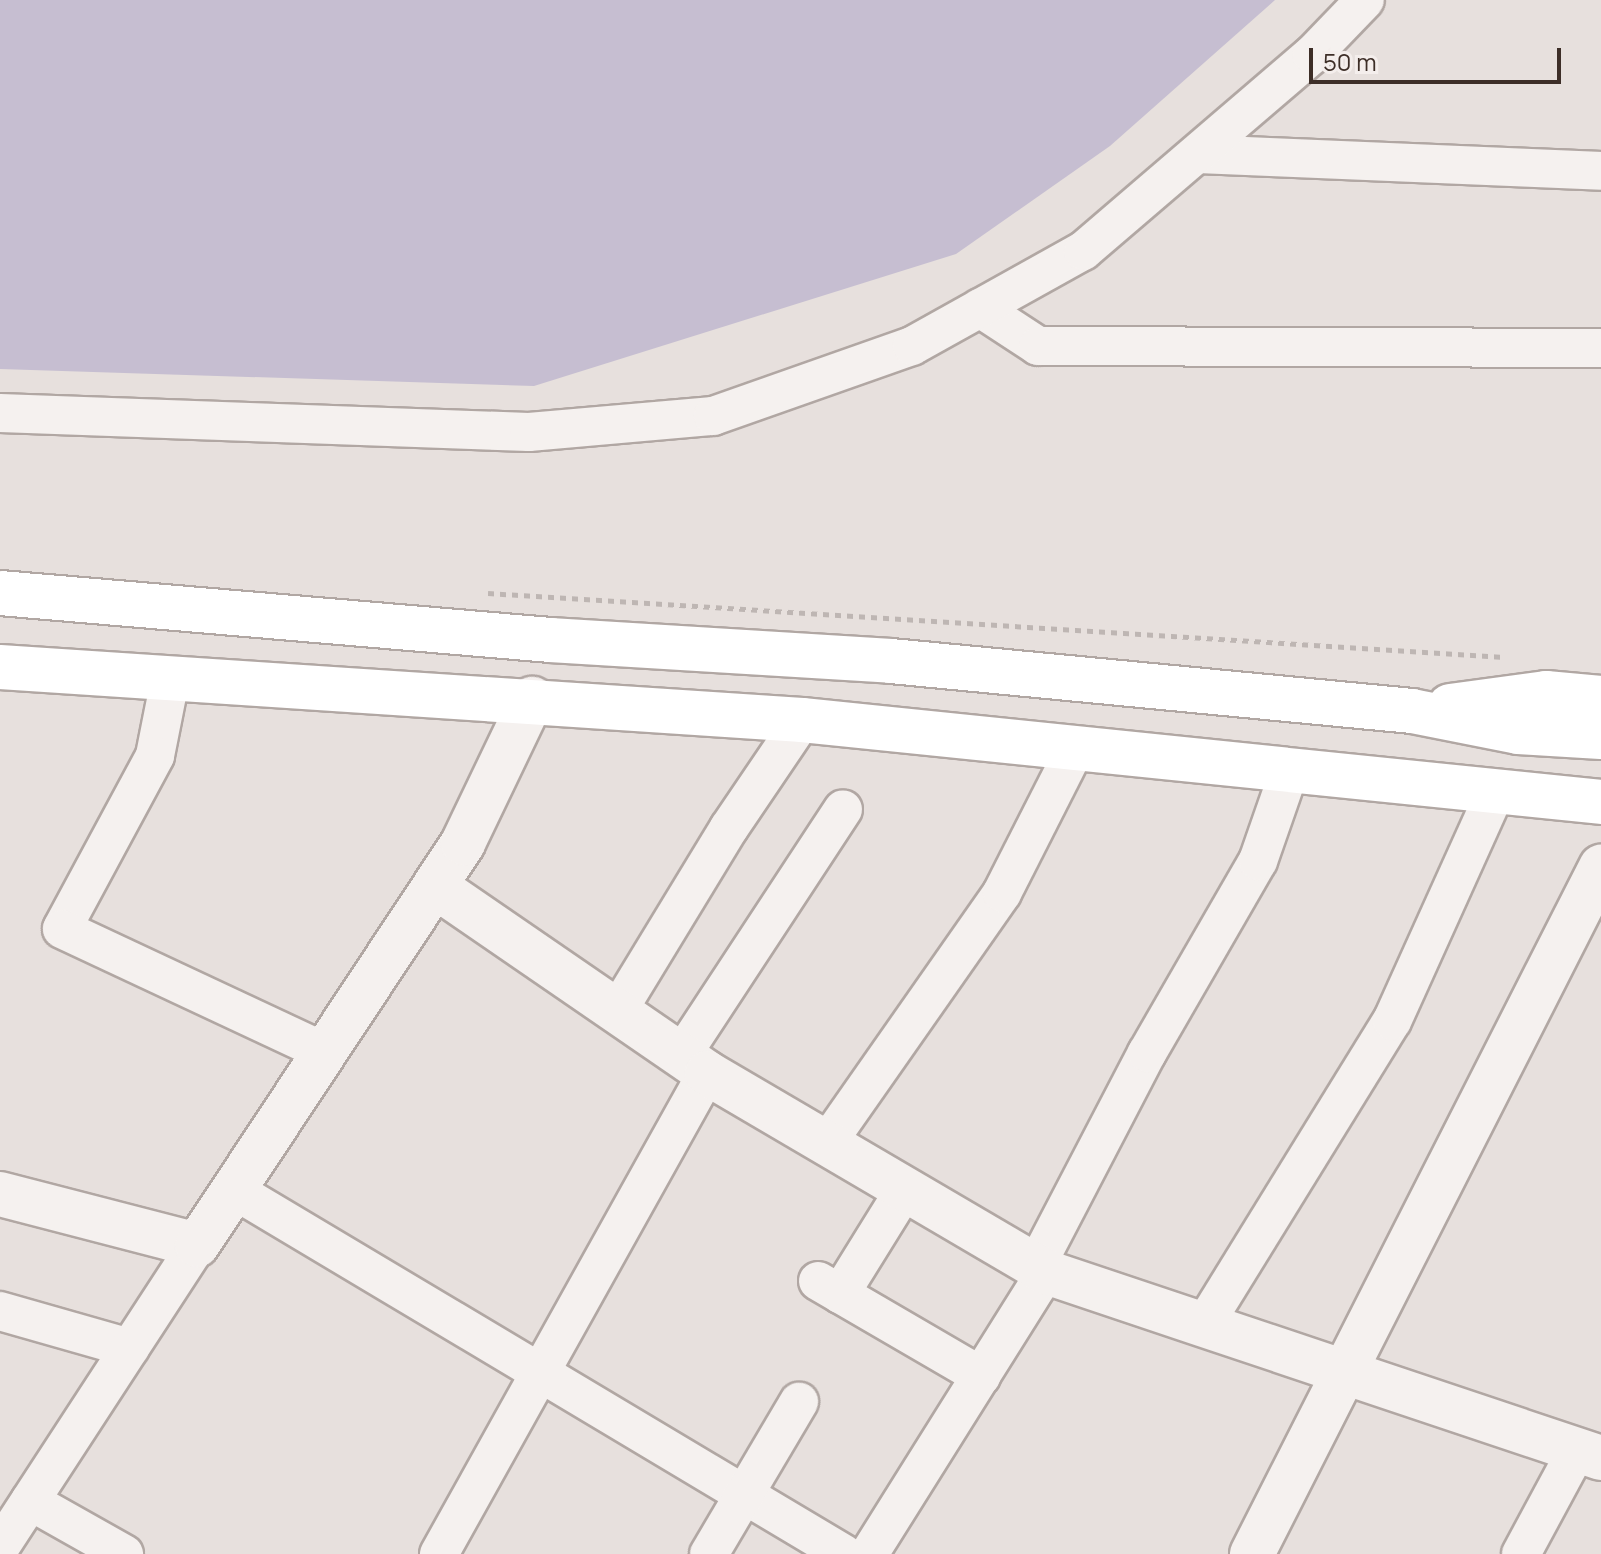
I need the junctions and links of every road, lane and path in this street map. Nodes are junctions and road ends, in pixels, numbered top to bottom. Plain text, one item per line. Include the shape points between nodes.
1 (1365, 0) edge
2 (1199, 154) junction
3 (1601, 171) edge
4 (980, 308) junction
5 (1601, 348) edge
6 (0, 413) edge
7 (484, 592) dead end
8 (0, 593) edge
9 (1509, 657) dead end
10 (0, 667) edge
11 (170, 680) junction
12 (1601, 698) edge
13 (532, 699) junction
14 (1412, 711) junction
15 (802, 720) junction
16 (1601, 737) edge
17 (1075, 749) junction
18 (1289, 772) junction
19 (1495, 793) junction
20 (1601, 802) edge
21 (843, 809) dead end
22 (1601, 867) edge
23 (435, 886) junction
24 (617, 1012) junction
25 (325, 1052) junction
26 (694, 1064) junction
27 (827, 1143) junction
28 (905, 1189) junction
29 (234, 1190) junction
30 (0, 1194) edge
31 (197, 1245) junction
32 (1041, 1269) junction
33 (0, 1311) edge
34 (1204, 1325) junction
35 (130, 1348) junction
36 (540, 1368) junction
37 (1347, 1374) junction
38 (981, 1376) junction
39 (799, 1402) dead end
40 (1589, 1454) edge
41 (742, 1496) junction
42 (30, 1501) junction
43 (0, 1547) edge
44 (124, 1554) edge
45 (439, 1554) edge
46 (709, 1554) edge
47 (844, 1554) edge
48 (869, 1554) edge
49 (1252, 1554) edge
50 (1521, 1554) edge

1 - 2 street via 1312,55
2 - 3 street
2 - 4 street via 1083,251
4 - 5 street via 1038,346
4 - 6 street via 912,346 713,416 529,432
7 - 9 path
8 - 14 main road via 550,640 891,661
10 - 11 main road
11 - 13 main road
11 - 25 street via 155,756 62,929
12 - 14 main road via 1546,693
13 - 15 main road
13 - 23 street via 463,843
14 - 16 main road via 1518,732
15 - 17 main road
15 - 24 street
17 - 18 main road
17 - 27 street via 1002,893
18 - 19 main road
18 - 32 street via 1258,861 1147,1053
19 - 20 main road
19 - 34 street via 1392,1021
21 - 26 street
22 - 37 street
23 - 24 street
23 - 25 street
24 - 26 street
25 - 29 street
26 - 27 street
26 - 36 street
27 - 28 street
28 - 32 street
28 - 38 street via 829,1288
29 - 31 street
29 - 36 street
30 - 31 street
31 - 35 street
32 - 34 street
32 - 38 street
33 - 35 street
34 - 37 street
35 - 42 street
36 - 41 street
36 - 45 street
37 - 40 street
37 - 49 street
38 - 48 street
39 - 41 street
40 - 50 street
41 - 46 street
41 - 47 street
42 - 43 street
42 - 44 street

